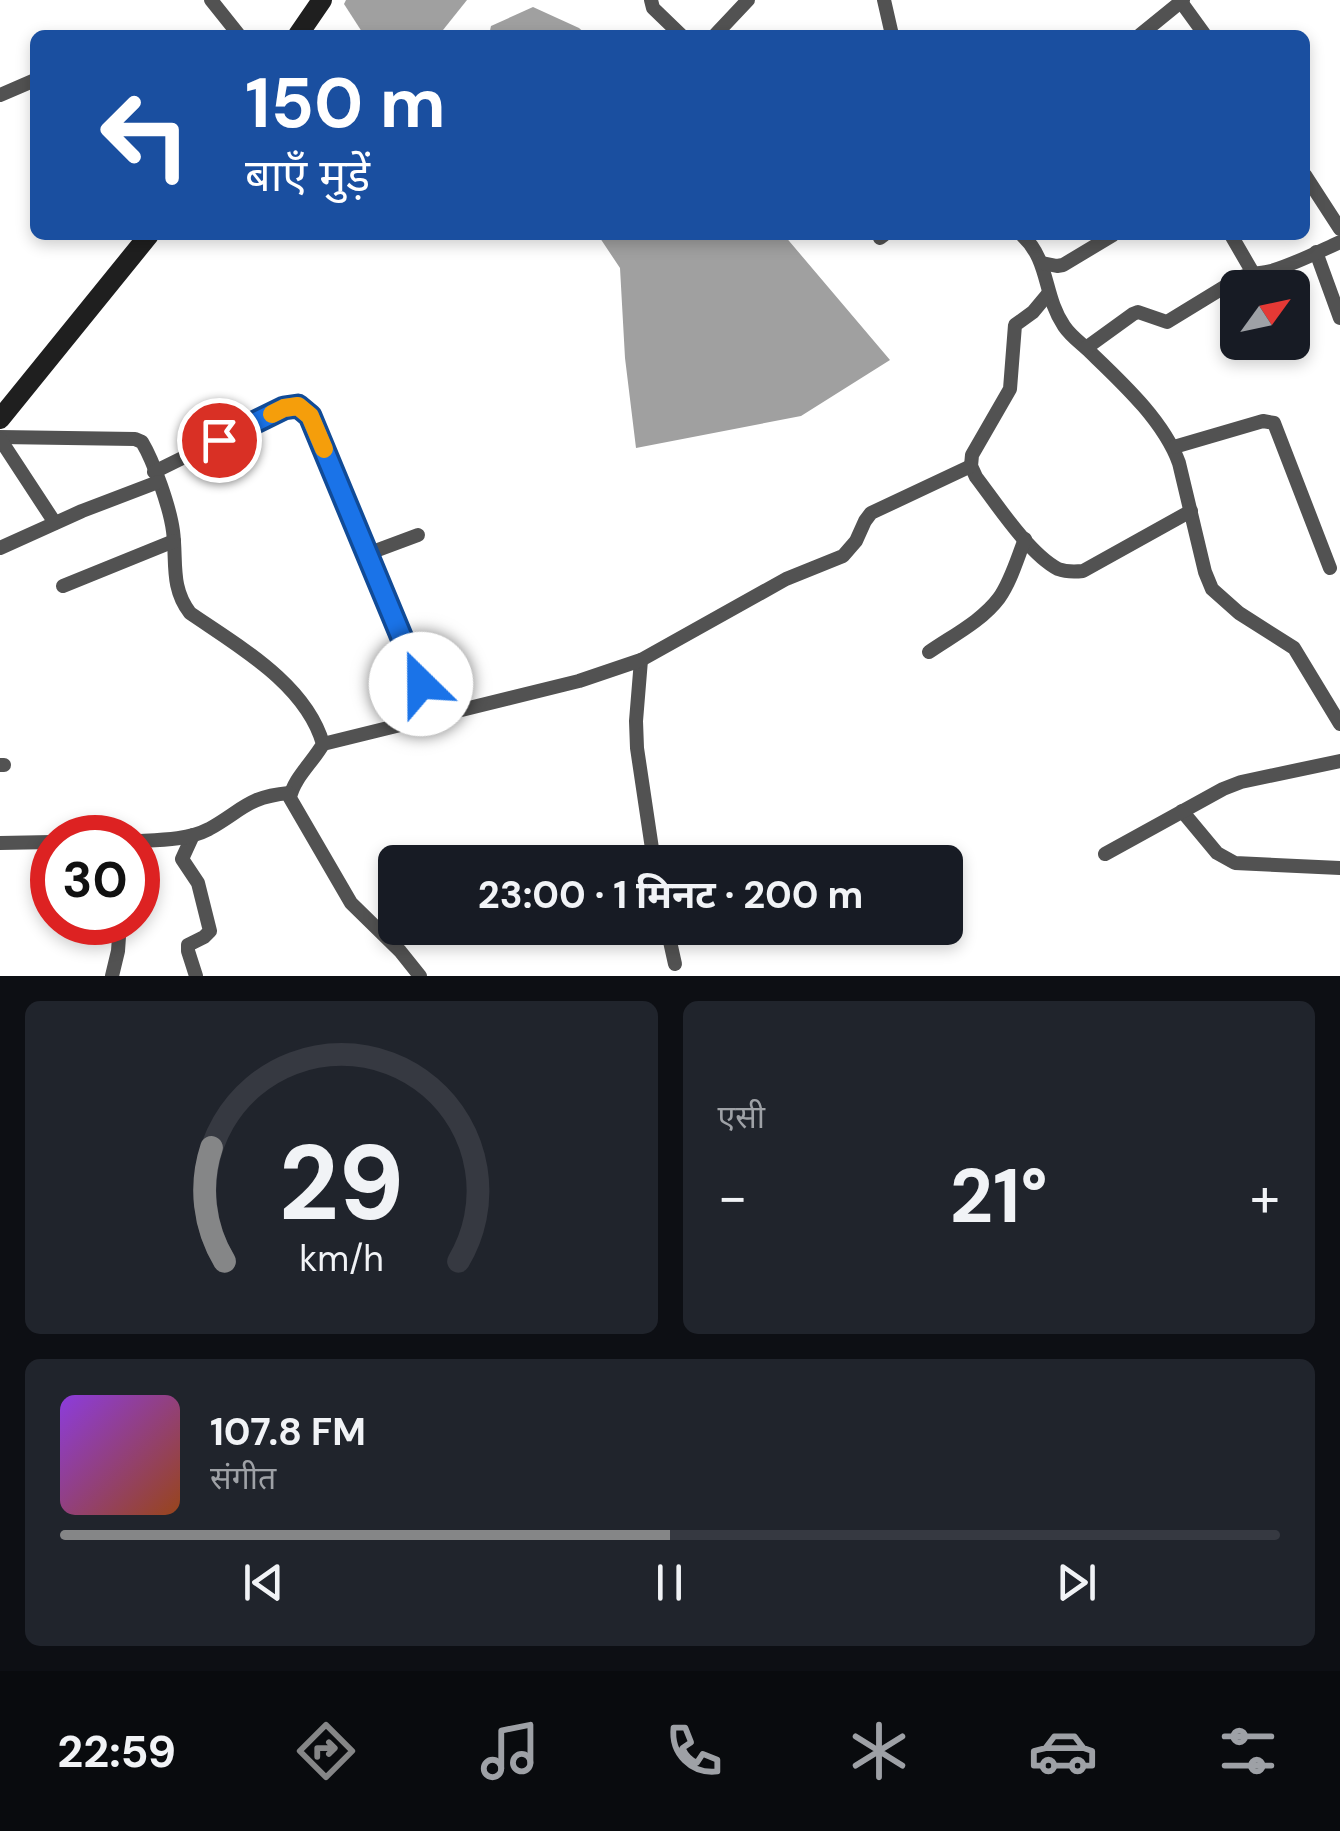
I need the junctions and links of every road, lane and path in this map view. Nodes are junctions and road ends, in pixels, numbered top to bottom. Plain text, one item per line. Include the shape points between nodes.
1 (212, 0) edge
2 (322, 0) edge
3 (651, 0) edge
4 (748, 0) edge
5 (884, 0) edge
6 (1176, 3) edge
7 (235, 30) edge
8 (301, 30) edge
9 (674, 30) edge
10 (720, 30) edge
11 (891, 30) edge
12 (1146, 30) edge
13 (1200, 30) edge
14 (30, 82) edge
15 (0, 95) edge
16 (1310, 183) edge
17 (1340, 229) edge
18 (145, 240) edge
19 (1026, 240) edge
20 (1105, 240) edge
21 (1234, 240) edge
22 (1340, 242) edge
23 (1316, 252) junction
24 (1042, 263) junction
25 (1251, 270) edge
26 (1271, 270) edge
27 (1220, 291) edge
28 (1048, 294) junction
29 (1340, 318) edge
30 (1086, 348) junction
31 (0, 424) edge
32 (1174, 448) junction
33 (971, 466) junction
34 (156, 477) junction
35 (1191, 511) junction
36 (55, 524) junction
37 (418, 534) dead end
38 (1025, 539) junction
39 (174, 541) junction
40 (0, 548) edge
41 (368, 554) junction
42 (1330, 568) dead end
43 (62, 586) dead end
44 (930, 652) dead end
45 (640, 660) junction
46 (435, 716) junction
47 (1340, 724) edge
48 (322, 744) junction
49 (1340, 761) edge
50 (289, 793) junction
51 (1182, 812) junction
52 (193, 835) junction
53 (160, 840) edge
54 (0, 842) edge
55 (30, 842) edge
56 (651, 845) edge
57 (1104, 854) dead end
58 (1340, 868) edge
59 (118, 945) edge
60 (671, 945) edge
61 (675, 964) dead end
62 (112, 976) edge
63 (196, 976) edge
64 (420, 976) edge

1 - 7 street
2 - 8 main road
3 - 9 street
4 - 10 street
5 - 11 street
6 - 12 street
6 - 13 street
14 - 15 street
16 - 17 street
18 - 31 main road
19 - 24 street
20 - 24 street via 1063,265
21 - 25 street
22 - 23 street
23 - 26 street
23 - 29 street
24 - 28 street
27 - 30 street via 1166,322 1132,314
28 - 30 street via 1060,321
28 - 33 street via 1015,325 1010,389
30 - 32 street
31 - 34 street via 134,439 142,442
31 - 36 street
32 - 35 street
32 - 42 street via 1274,423
33 - 38 street
33 - 45 street via 871,513 842,556 786,579
34 - 36 street
34 - 39 street
34 - 41 street via 298,406 310,416
35 - 38 street via 1082,571 1058,569
35 - 47 street via 1212,589 1294,648
36 - 40 street
37 - 41 street
38 - 44 street via 998,600
39 - 43 street
39 - 48 street via 174,576 190,613 282,682 314,720
41 - 46 street
45 - 46 street
45 - 56 street via 637,748
46 - 48 street
48 - 50 street
49 - 51 street via 1241,782
50 - 52 street via 250,801
50 - 64 street via 341,889
51 - 57 street
51 - 58 street via 1217,854 1235,863
52 - 53 street
52 - 63 street via 182,859 198,882 210,931 188,945
54 - 55 street
59 - 62 street
60 - 61 street

